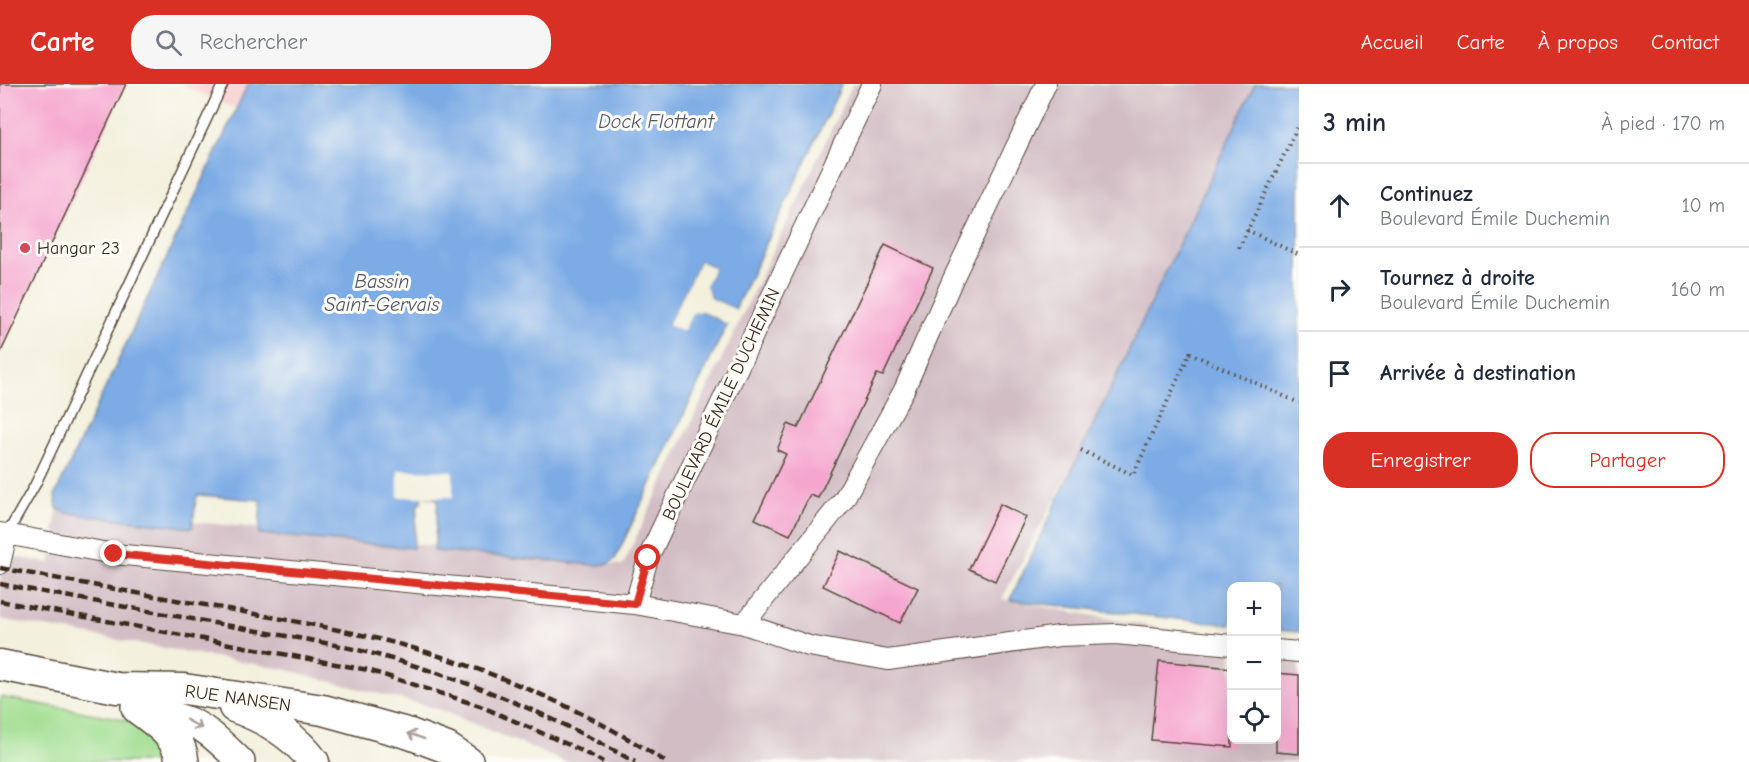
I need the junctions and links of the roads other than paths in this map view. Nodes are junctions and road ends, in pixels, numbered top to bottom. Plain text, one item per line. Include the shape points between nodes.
1 (224, 84) edge
2 (872, 84) edge
3 (1046, 84) edge
4 (4, 533) edge
5 (0, 564) edge
6 (635, 604) junction
7 (744, 624) junction
8 (1227, 645) edge
9 (1281, 650) edge
10 (1299, 652) edge
11 (0, 665) edge
12 (184, 689) junction
13 (128, 698) junction
14 (182, 762) edge
15 (241, 762) edge
16 (314, 762) edge
17 (468, 762) edge

1 - 4 lane via 35,485
2 - 6 street, BOULEVARD ÉMILE DUCHEMIN via 648,558
3 - 7 street via 904,390 844,499
4 - 5 street
4 - 6 street via 114,554
6 - 7 street
7 - 8 street via 809,646 888,660 1059,636 1116,634
9 - 10 street
11 - 13 main road, RUE NANSEN
12 - 13 main road, RUE NANSEN
12 - 16 main road via 259,716 292,739
17 -> 12 main road, RUE NANSEN via 447,748 374,723 323,710
13 - 14 highway via 170,732
13 -> 15 main road, RUE NANSEN via 200,726

